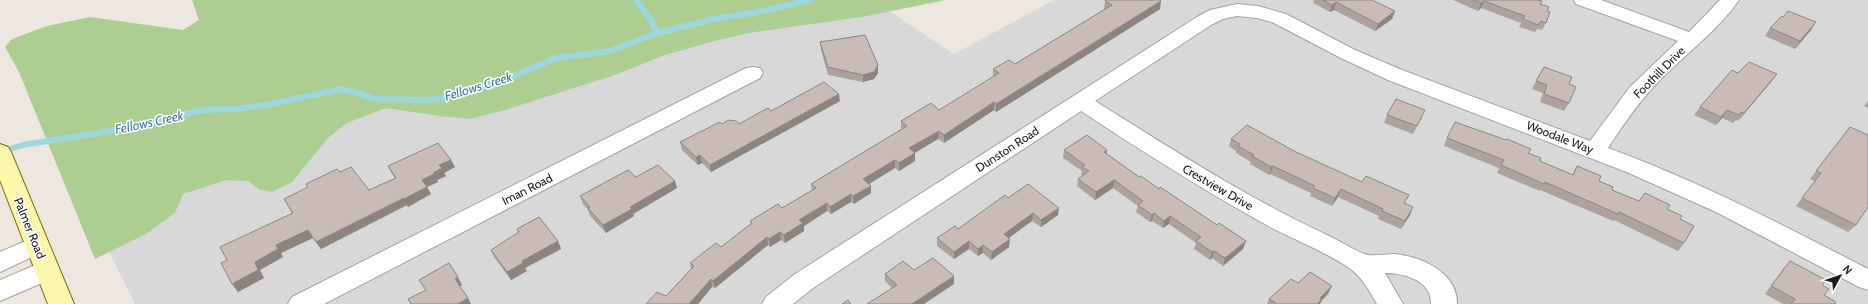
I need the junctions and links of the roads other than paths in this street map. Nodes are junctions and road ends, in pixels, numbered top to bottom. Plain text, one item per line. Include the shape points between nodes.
1 (1583, 0) edge
2 (1730, 0) edge
3 (1247, 11) joint
4 (1692, 40) junction
5 (753, 73) dead end
6 (1080, 101) junction
7 (1595, 150) junction
8 (2, 157) edge
9 (37, 245) junction
10 (0, 262) edge
11 (1361, 264) junction
12 (47, 270) junction
13 (1868, 280) edge
14 (0, 291) edge
15 (61, 304) edge
16 (301, 304) edge
17 (775, 304) edge
18 (1390, 304) edge
19 (1444, 304) edge

1 - 4 street
2 - 4 street, Foothill Drive
3 - 6 street, Dunston Road via 1217,14
3 - 7 street, Woodale Way via 1279,18 1395,76
4 - 7 street, Foothill Drive via 1645,83
5 - 16 street, Iman Road
6 - 11 street, Crestview Drive via 1204,180
6 - 17 street, Dunston Road via 804,280
7 - 13 street, Woodale Way via 1637,166 1724,206
8 - 9 street, Palmer Road
9 - 10 street
9 - 12 street, Palmer Road
11 - 18 street, Crestview Drive via 1376,280
11 - 19 street via 1395,264 1411,266 1422,271 1440,288
12 - 14 street
12 - 15 street, Palmer Road

